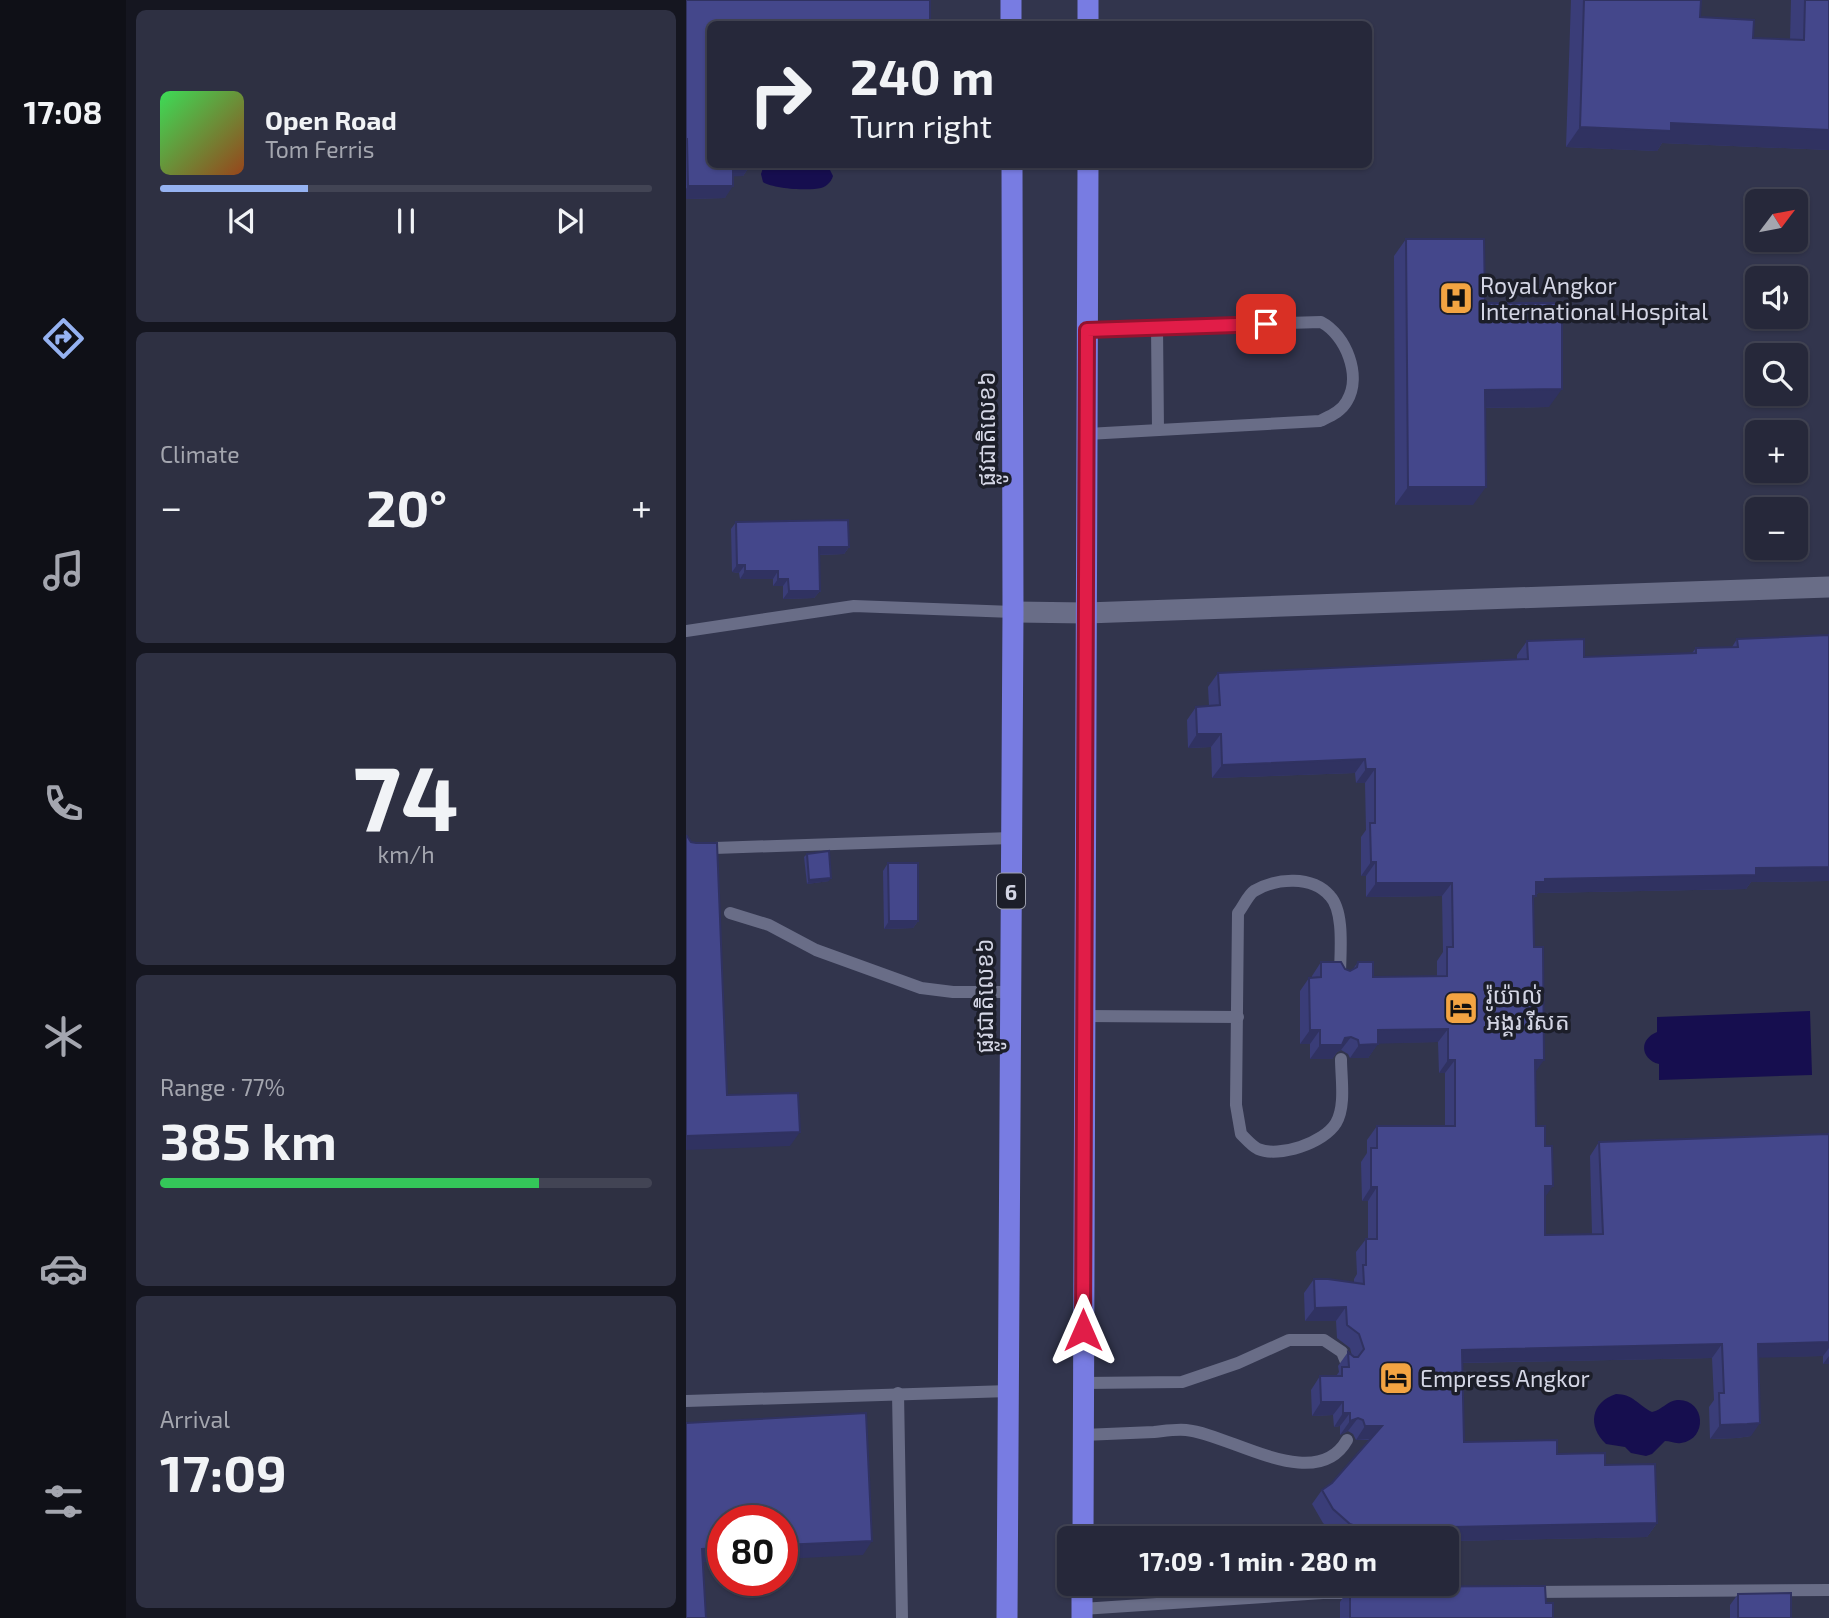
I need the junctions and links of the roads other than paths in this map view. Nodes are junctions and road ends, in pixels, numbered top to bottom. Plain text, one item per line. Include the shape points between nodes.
1 (1012, 0) edge
2 (1088, 0) edge
3 (1012, 21) edge
4 (1088, 21) edge
5 (1012, 168) edge
6 (1088, 168) edge
7 (1157, 327) junction
8 (1087, 330) junction
9 (1158, 430) junction
10 (1087, 434) junction
11 (1829, 587) edge
12 (1013, 612) junction
13 (1086, 613) junction
14 (686, 631) edge
15 (1011, 838) junction
16 (686, 849) edge
17 (730, 913) dead end
18 (1340, 975) edge
19 (1011, 992) junction
20 (1084, 1016) junction
21 (1238, 1017) junction
22 (1341, 1059) edge
23 (1346, 1362) edge
24 (1083, 1382) junction
25 (1009, 1391) junction
26 (898, 1393) junction
27 (686, 1401) edge
28 (1083, 1435) junction
29 (1347, 1440) edge
30 (1083, 1526) edge
31 (1829, 1590) edge
32 (1516, 1592) edge
33 (1082, 1596) edge
34 (1289, 1596) edge
35 (1082, 1614) edge
36 (902, 1618) edge
37 (1007, 1618) edge

1 - 3 highway
2 - 4 highway
5 - 12 highway, ផ្លូវជាតិលេខ៦ / 6
6 - 8 highway
7 - 8 lane
7 - 9 lane
7 - 9 lane via 1321,323 1341,340 1352,369 1347,402 1320,421
8 - 10 highway
9 - 10 lane
10 - 13 highway
11 - 13 street
12 - 13 street
12 - 14 lane via 854,606
12 - 15 highway, ផ្លូវជាតិលេខ៦ / 6
13 - 20 highway
15 - 16 lane
15 - 19 highway, ផ្លូវជាតិលេខ៦ / 6
17 - 19 lane via 921,988
18 - 21 lane via 1340,918 1331,896 1307,881 1283,881 1252,892 1238,913
19 - 25 highway, ផ្លូវជាតិលេខ៦ / 6
20 - 21 lane
20 - 24 highway
21 - 22 lane via 1236,1105 1241,1135 1258,1149 1285,1151 1321,1139 1336,1123 1341,1106
23 - 24 lane via 1342,1352 1324,1340 1289,1340 1182,1382
24 - 28 highway
25 - 26 lane
25 - 37 highway, ផ្លូវជាតិលេខ៦ / 6
26 - 27 lane
26 - 36 lane
28 - 29 lane via 1186,1430 1224,1439 1281,1462 1318,1462 1341,1450
28 - 30 highway
31 - 32 lane
33 - 35 highway
34 - 35 lane

